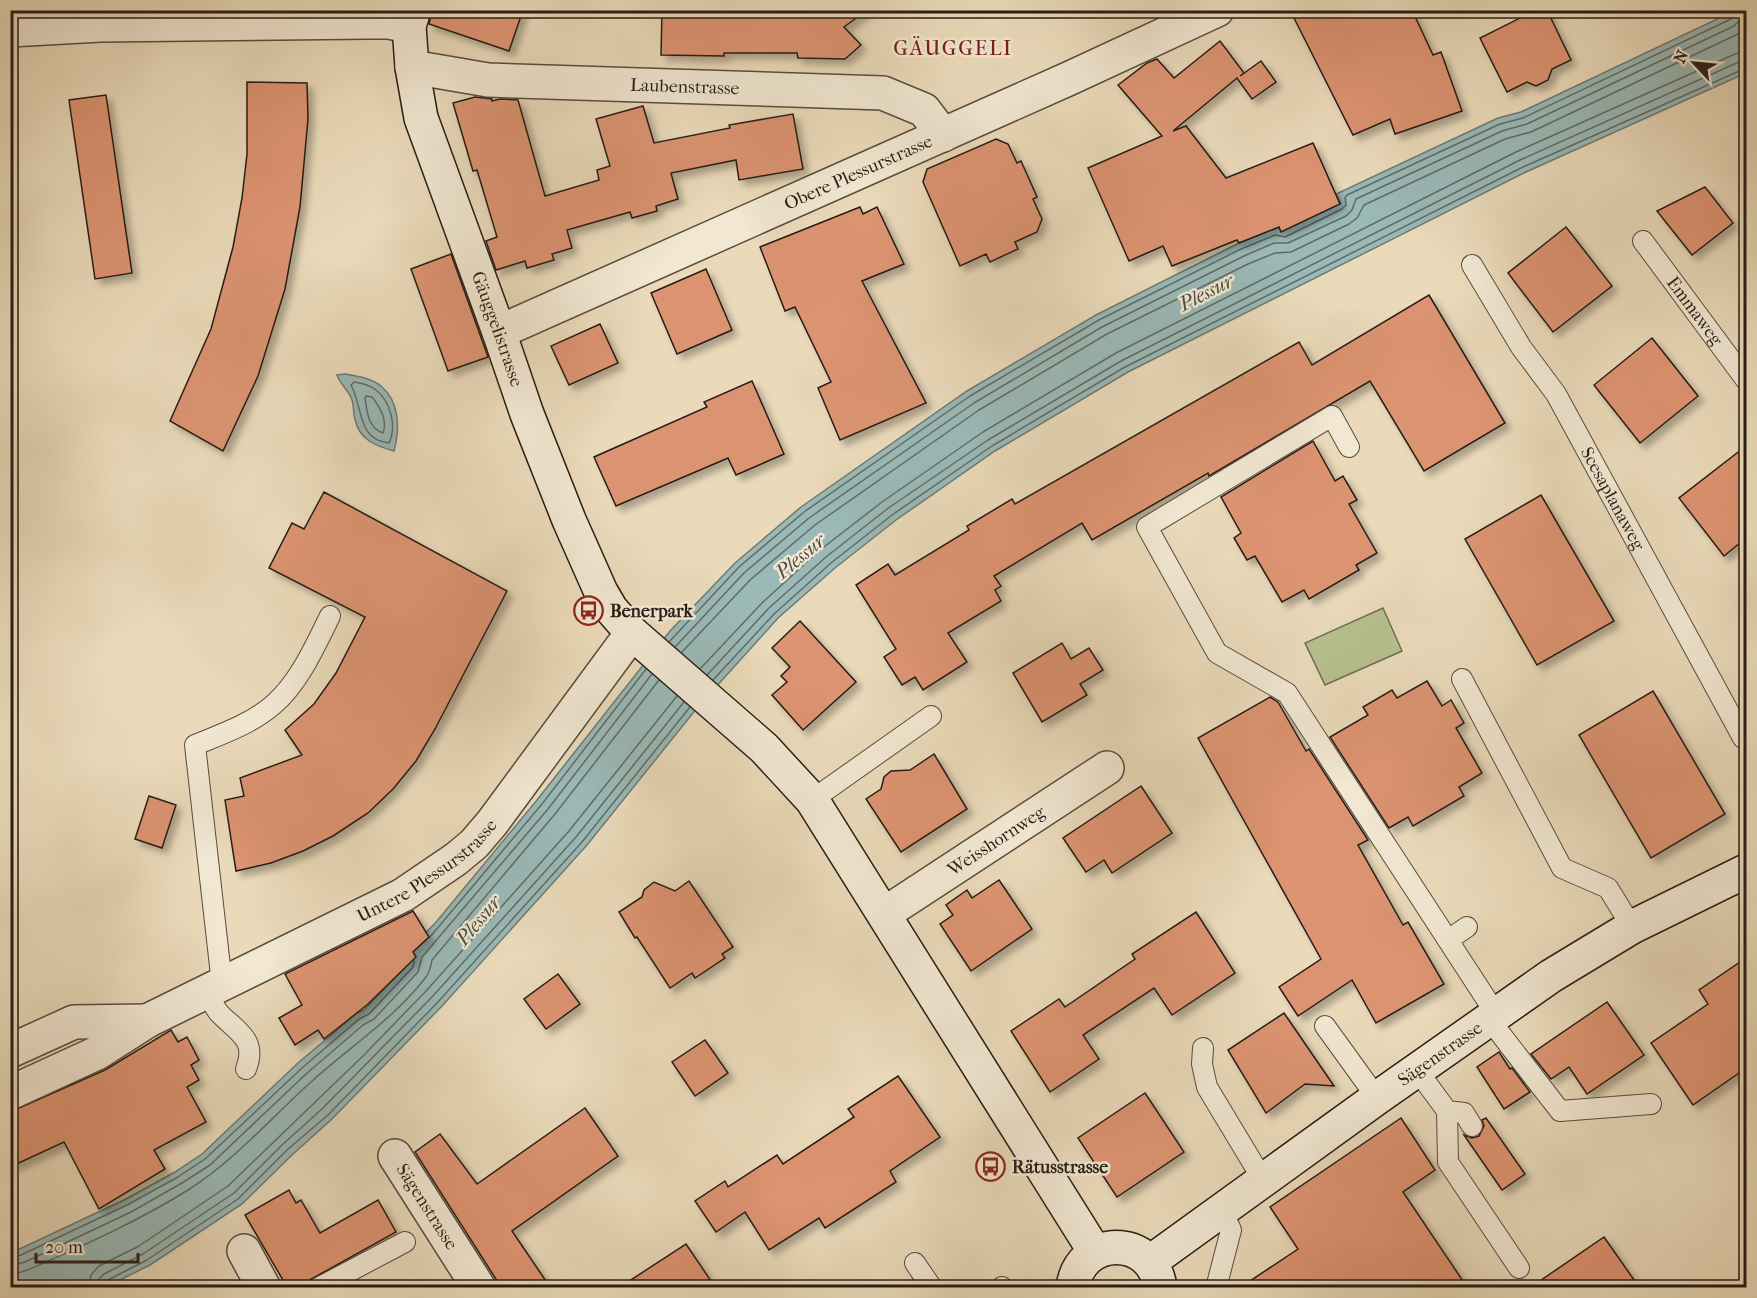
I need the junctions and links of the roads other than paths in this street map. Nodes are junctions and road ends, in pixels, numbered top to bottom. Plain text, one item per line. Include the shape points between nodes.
1 (1217, 10) edge
2 (412, 18) edge
3 (10, 30) edge
4 (412, 67) junction
5 (943, 135) junction
6 (1642, 241) dead end
7 (1472, 265) dead end
8 (499, 332) junction
9 (1746, 380) edge
10 (1349, 447) dead end
11 (330, 616) dead end
12 (639, 638) junction
13 (1462, 679) dead end
14 (931, 716) dead end
15 (1743, 738) dead end
16 (1107, 768) dead end
17 (812, 800) junction
18 (1746, 871) edge
19 (884, 914) junction
20 (1467, 927) dead end
21 (1632, 927) junction
22 (1448, 940) junction
23 (214, 988) junction
24 (1492, 1016) junction
25 (147, 1020) junction
26 (1325, 1026) dead end
27 (1203, 1048) dead end
28 (10, 1051) edge
29 (246, 1069) dead end
30 (1417, 1070) junction
31 (10, 1093) edge
32 (1377, 1098) junction
33 (1651, 1104) dead end
34 (1447, 1111) junction
35 (1472, 1126) dead end
36 (394, 1156) dead end
37 (1263, 1180) junction
38 (1222, 1210) junction
39 (405, 1242) dead end
40 (244, 1251) dead end
41 (1095, 1252) junction
42 (915, 1263) dead end
43 (1519, 1268) dead end
44 (1155, 1275) edge
45 (264, 1287) edge
46 (318, 1287) edge
47 (479, 1287) edge
48 (932, 1287) edge
49 (1072, 1287) edge
50 (1216, 1287) edge

1 - 5 street, Obere Plessurstrasse
2 - 3 street
2 - 4 street, Gäuggelistrasse
4 - 5 street, Laubenstrasse via 488,80 884,93 924,110
4 - 8 street, Gäuggelistrasse via 421,118
5 - 8 street, Obere Plessurstrasse
6 - 9 lane, Emmaweg
7 - 15 lane, Scesaplanaweg via 1521,347 1556,394
8 - 12 street, Gäuggelistrasse via 527,414 585,556 611,609
10 - 22 lane via 1332,417 1147,526 1217,653 1287,693
11 - 23 lane via 305,667 273,705 234,729 195,745
12 - 17 street, Gäuggelistrasse via 764,748
12 - 23 street, Untere Plessurstrasse via 474,844 403,895
13 - 21 lane via 1557,872 1608,888
14 - 17 lane
16 - 19 street, Weisshornweg
17 - 19 street
18 - 21 street, Sägenstrasse
19 - 41 street
20 - 22 lane
21 - 24 street, Sägenstrasse
22 - 24 lane
23 - 25 street, Untere Plessurstrasse
23 - 29 lane via 218,1012 246,1040 250,1055
24 - 30 street, Sägenstrasse
24 - 33 lane via 1560,1111
25 - 28 street, Untere Plessurstrasse via 74,1022
25 - 31 street, Untere Plessurstrasse via 97,1053
26 - 32 lane
27 - 37 lane via 1207,1087
30 - 32 street, Sägenstrasse
30 - 34 lane
32 - 37 street, Sägenstrasse
34 - 35 lane via 1464,1113
34 - 43 lane via 1448,1162
36 - 47 street, Sägenstrasse
37 - 38 street, Sägenstrasse
38 - 44 street, Sägenstrasse
38 - 50 lane via 1231,1230
39 - 46 lane
40 - 45 street
41 - 44 street via 1124,1248 1143,1255
41 - 49 street via 1078,1269
42 - 48 lane

